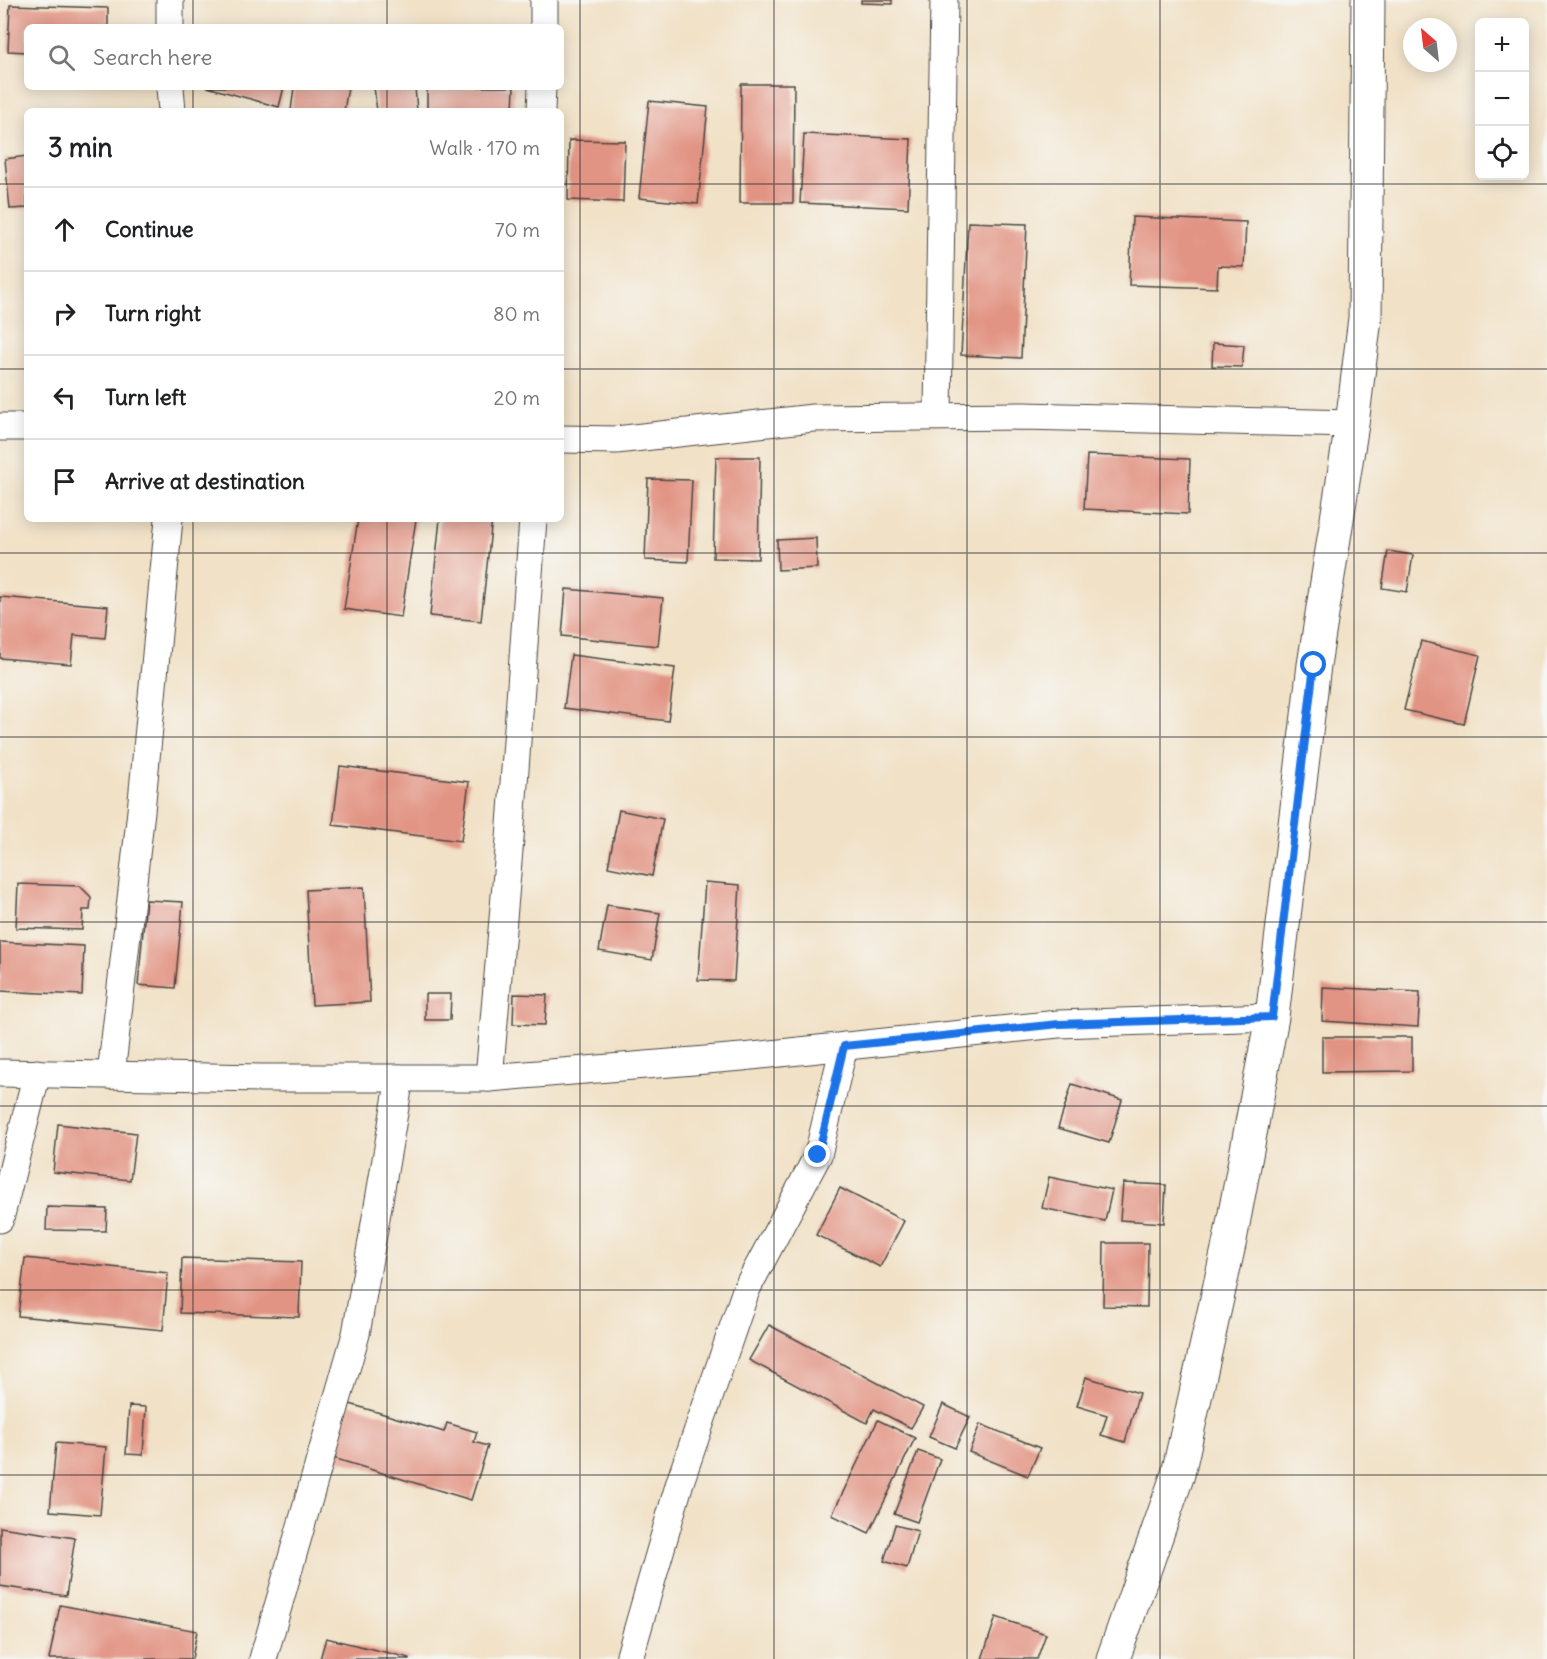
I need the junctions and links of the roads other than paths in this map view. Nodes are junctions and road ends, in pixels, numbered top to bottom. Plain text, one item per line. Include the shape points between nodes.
1 (170, 0) edge
2 (544, 0) edge
3 (944, 0) edge
4 (1368, 0) edge
5 (170, 24) edge
6 (543, 24) edge
7 (170, 90) edge
8 (542, 90) edge
9 (172, 108) edge
10 (541, 108) edge
11 (938, 416) junction
12 (1352, 424) junction
13 (0, 427) edge
14 (24, 427) edge
15 (564, 439) edge
16 (169, 522) edge
17 (533, 522) edge
18 (1272, 1017) junction
19 (844, 1046) junction
20 (0, 1073) edge
21 (37, 1074) junction
22 (111, 1075) junction
23 (400, 1078) junction
24 (489, 1078) junction
25 (0, 1219) edge
26 (263, 1659) edge
27 (629, 1659) edge
28 (1113, 1659) edge

1 - 5 street
2 - 6 street
3 - 11 street
4 - 12 street via 1365,318
7 - 9 street
8 - 10 street
11 - 12 street
11 - 15 street via 813,418 616,440
12 - 18 street via 1314,665
13 - 14 street
16 - 22 street
17 - 24 street
18 - 19 street via 1059,1024
18 - 28 street via 1230,1240 1178,1474
19 - 24 street
19 - 27 street via 818,1155 746,1290 680,1482
20 - 21 street
21 - 22 street
21 - 25 street
22 - 23 street
23 - 24 street
23 - 26 street via 356,1334

